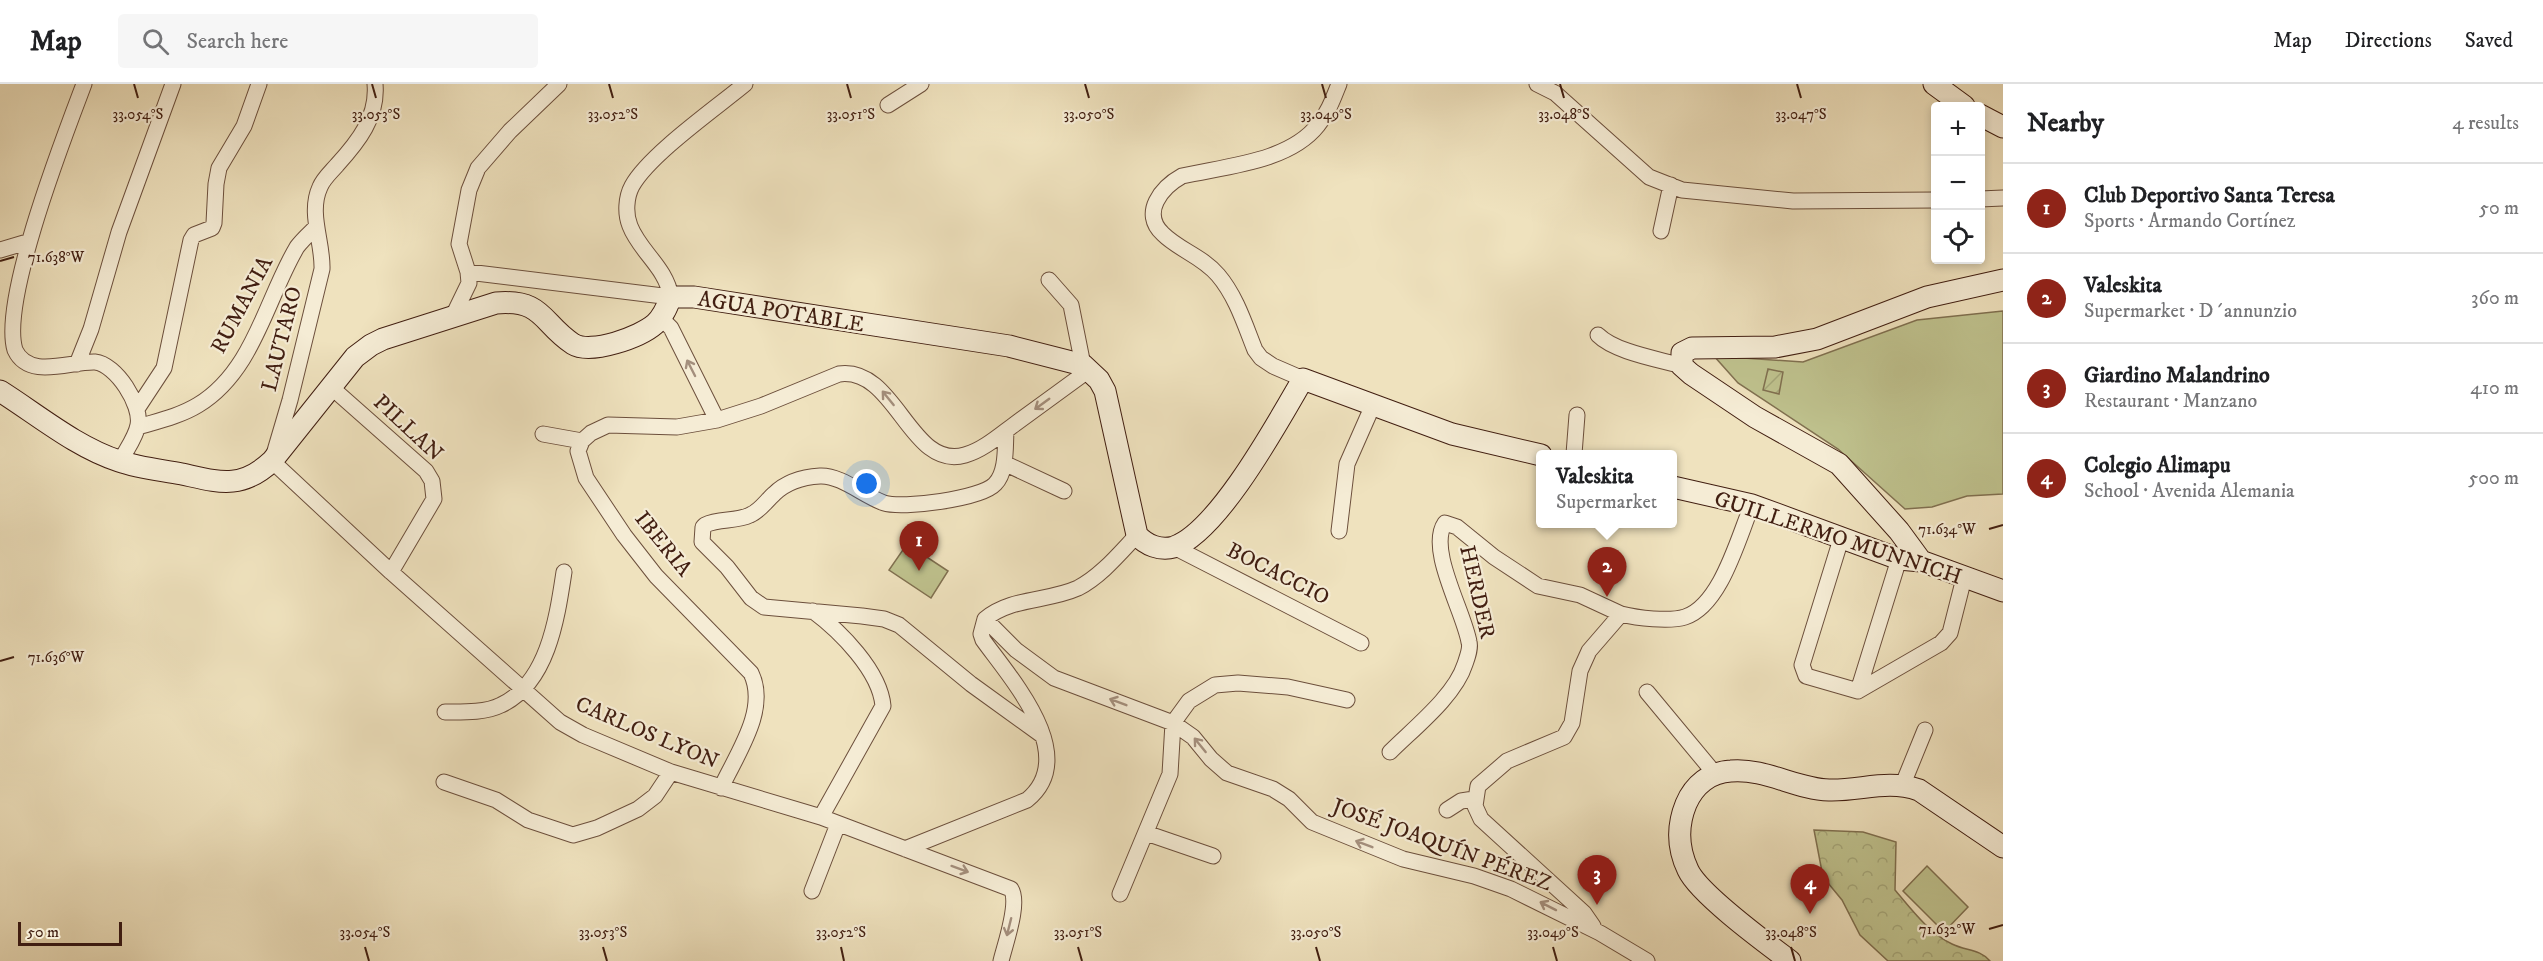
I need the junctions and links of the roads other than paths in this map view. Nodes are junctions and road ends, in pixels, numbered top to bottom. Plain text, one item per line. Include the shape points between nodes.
1 (84, 84) edge
2 (173, 84) edge
3 (259, 84) edge
4 (375, 84) edge
5 (560, 84) edge
6 (745, 84) edge
7 (921, 84) edge
8 (1339, 84) edge
9 (1536, 84) edge
10 (1934, 84) edge
11 (1959, 102) edge
12 (888, 105) dead end
13 (1985, 118) edge
14 (2003, 127) edge
15 (1671, 185) junction
16 (2003, 198) edge
17 (1985, 199) edge
18 (1931, 200) edge
19 (316, 226) junction
20 (1660, 231) dead end
21 (24, 243) junction
22 (0, 250) edge
23 (468, 272) junction
24 (1049, 280) dead end
25 (2003, 280) edge
26 (671, 297) junction
27 (453, 316) junction
28 (661, 318) junction
29 (1598, 335) dead end
30 (77, 364) junction
31 (1682, 366) junction
32 (1086, 367) junction
33 (1303, 379) junction
34 (331, 387) junction
35 (0, 391) edge
36 (1373, 405) junction
37 (137, 409) junction
38 (1577, 415) dead end
39 (717, 420) junction
40 (138, 428) junction
41 (1006, 431) junction
42 (543, 434) dead end
43 (582, 441) junction
44 (1574, 450) edge
45 (1536, 454) edge
46 (272, 461) junction
47 (120, 462) junction
48 (1004, 463) junction
49 (1677, 488) edge
50 (1064, 491) dead end
51 (1752, 505) junction
52 (1339, 531) dead end
53 (1137, 535) junction
54 (1841, 539) junction
55 (1174, 547) junction
56 (1899, 559) junction
57 (1921, 561) junction
58 (391, 572) junction
59 (564, 572) dead end
60 (1964, 578) junction
61 (2003, 591) edge
62 (813, 611) junction
63 (1621, 614) junction
64 (986, 619) junction
65 (1361, 643) dead end
66 (522, 690) junction
67 (1647, 692) dead end
68 (1858, 692) junction
69 (1347, 700) dead end
70 (445, 712) dead end
71 (1173, 723) junction
72 (1925, 730) dead end
73 (1043, 736) junction
74 (1390, 752) dead end
75 (671, 772) junction
76 (1716, 775) junction
77 (444, 782) dead end
78 (1903, 784) junction
79 (721, 788) junction
80 (1474, 800) junction
81 (1447, 810) dead end
82 (821, 817) junction
83 (838, 824) junction
84 (1146, 833) junction
85 (2003, 847) edge
86 (905, 849) junction
87 (1213, 856) dead end
88 (812, 891) dead end
89 (1120, 894) dead end
90 (1600, 933) junction
91 (1780, 958) edge
92 (1001, 961) edge
93 (1647, 961) edge

1 - 21 street
2 - 30 street via 119,232
3 - 37 street via 244,126 219,168 212,228 191,240 164,368
4 - 19 street, LAUTARO via 370,120 320,186
5 - 23 street via 510,130 478,168 469,190 459,244
6 - 26 street via 664,151 631,187 628,223 639,244 663,273
7 - 12 street
8 - 33 street via 1319,125 1299,142 1276,155 1182,176 1159,194 1154,207 1155,224 1163,234 1202,260 1227,286 1261,358
9 - 15 street via 1555,93 1649,177
10 - 11 main road
13 - 14 main road
15 - 18 street via 1682,190 1793,201
15 - 20 street
16 - 17 street
19 - 40 street, RUMANIA via 298,246 256,334 222,385 176,416
19 - 46 street, LAUTARO via 323,252 322,269
21 - 22 street
21 - 30 street via 11,317 14,349 20,357 40,367
23 - 26 street, AGUA POTABLE
23 - 27 street via 466,293
24 - 32 street via 1071,305
25 - 31 main road via 1927,297 1817,339 1775,347 1692,348 1682,353
26 - 28 main road
26 - 32 main road, AGUA POTABLE via 694,297 1009,346
27 - 28 main road via 496,303 526,305 538,311 573,344 592,349 645,331
27 - 34 main road via 371,345 355,357
39 -> 28 street via 671,328
29 - 31 street via 1626,350
30 - 37 street via 96,362 108,367 128,390
31 - 57 main road via 1755,417 1839,464
32 -> 41 street
32 - 53 main road via 1105,391
33 - 36 main road
33 - 55 main road via 1234,488 1200,530
34 - 46 main road
34 - 58 street, PILLAN via 426,471 432,481 434,499
35 - 47 main road via 80,443
36 - 45 main road via 1452,434
36 - 52 street via 1347,464
37 - 40 street
38 - 44 street
41 -> 39 street via 967,455 942,455 925,443 881,390 868,379 846,373
39 - 43 street via 677,427 608,425
40 - 47 street
41 - 48 street
42 - 43 street
43 - 79 street, IBERIA via 578,451 586,478 624,535 656,576 751,673 756,684 752,721
46 - 47 main road via 248,478 221,482
46 - 58 street, CARLOS LYON
48 - 50 street
48 - 62 street via 1000,477 990,488 970,495 907,504 886,503 829,477 800,479 779,489 752,514 703,527 702,542 757,603
49 - 51 main road, GUILLERMO MUNNICH
51 - 54 main road, GUILLERMO MUNNICH
51 - 63 street via 1715,592 1702,606 1684,617 1638,618
53 - 55 main road via 1145,544
53 - 64 street via 1094,579 1062,594 1006,606
54 - 56 main road, GUILLERMO MUNNICH
54 - 68 street via 1802,665 1806,676
55 - 65 street, BOCACCIO
56 - 57 main road, GUILLERMO MUNNICH
56 - 68 street
57 - 60 main road, GUILLERMO MUNNICH
58 - 66 street, CARLOS LYON
59 - 66 street via 550,637 535,676
60 - 61 main road, GUILLERMO MUNNICH
60 - 68 street via 1947,639
62 - 73 street via 862,616 899,626
62 - 82 street via 849,641 878,688 883,706
63 - 74 street, HERDER via 1580,595 1538,586 1494,558 1457,527 1445,523 1441,529 1442,562 1470,644 1468,655 1453,688
63 - 80 street via 1589,651 1580,671 1572,723 1564,737 1506,761 1481,781
71 -> 64 street, JOSÉ JOAQUÍN PÉREZ via 1054,678 1016,650
64 - 73 street via 983,640 1022,695
66 - 70 street via 500,706
66 - 75 street, CARLOS LYON via 575,731
67 - 76 street
69 - 71 street via 1288,687 1215,685 1189,701
71 - 84 street via 1170,774
90 -> 71 street, JOSÉ JOAQUÍN PÉREZ via 1511,889 1403,859 1312,822 1273,789 1227,773 1193,737
72 - 78 street
73 - 86 street via 1046,769 1035,794
75 - 77 street via 655,796 638,809 573,835 528,819 496,800
75 - 79 street, CARLOS LYON
76 - 78 main road via 1747,770 1828,790
76 - 91 main road via 1704,779 1684,808 1679,845 1689,872 1710,896
78 - 85 main road via 1919,790
79 - 82 street, CARLOS LYON
80 - 81 street via 1461,801
80 - 90 street via 1485,824 1584,913
82 - 83 street, CARLOS LYON
83 - 86 street, CARLOS LYON
83 - 88 street
84 - 87 street
84 - 89 street
86 -> 92 street, CARLOS LYON via 1014,893 1015,904
90 - 93 street, JOSÉ JOAQUÍN PÉREZ

